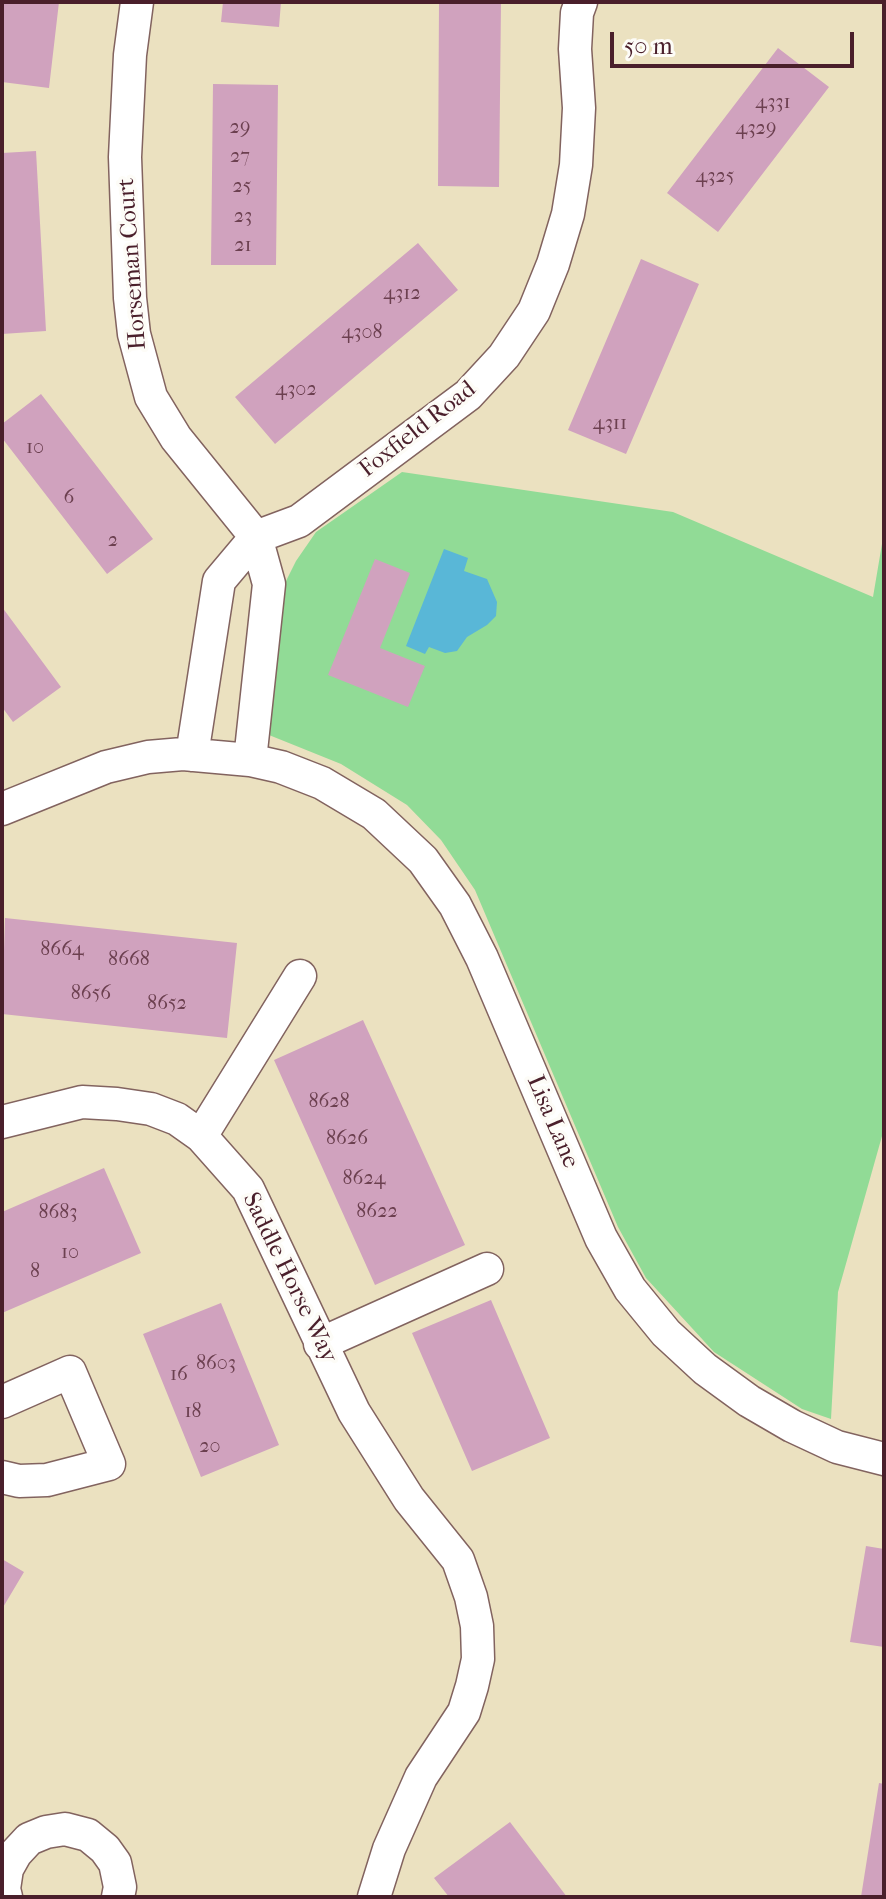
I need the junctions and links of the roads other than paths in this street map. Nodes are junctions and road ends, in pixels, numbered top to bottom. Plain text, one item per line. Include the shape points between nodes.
1 (137, 2) edge
2 (581, 2) edge
3 (256, 537) junction
4 (192, 755) junction
5 (250, 760) junction
6 (2, 809) edge
7 (300, 976) dead end
8 (3, 1118) edge
9 (201, 1136) junction
10 (487, 1269) dead end
11 (320, 1344) junction
12 (2, 1402) edge
13 (884, 1459) edge
14 (2, 1477) edge
15 (6, 1897) edge
16 (118, 1897) edge
17 (374, 1897) edge

1 - 3 street, Horseman Court via 125,157 130,298 140,363 151,397 176,438
2 - 3 street, Foxfield Road via 575,49 576,165 568,214 534,311 504,356 468,395 299,521
3 - 4 street, Foxfield Road via 219,581
3 - 5 street via 269,584
4 - 5 street
4 - 6 street via 148,757 106,767
5 - 13 street, Lisa Lane via 322,783 374,814 423,860 455,905 482,958 601,1238 630,1289 666,1333 705,1369 792,1426 837,1447
7 - 9 street
8 - 9 street, Saddle Horse Way via 82,1102 117,1104 151,1109
9 - 11 street, Saddle Horse Way via 248,1189
10 - 11 street
11 - 17 street, Saddle Horse Way via 384,1463 458,1560 477,1626 478,1659 464,1712 421,1777
12 - 14 street via 70,1372 109,1464 47,1480
15 - 16 street via 7,1869 16,1853 29,1839 65,1829 88,1835 105,1849 115,1863

